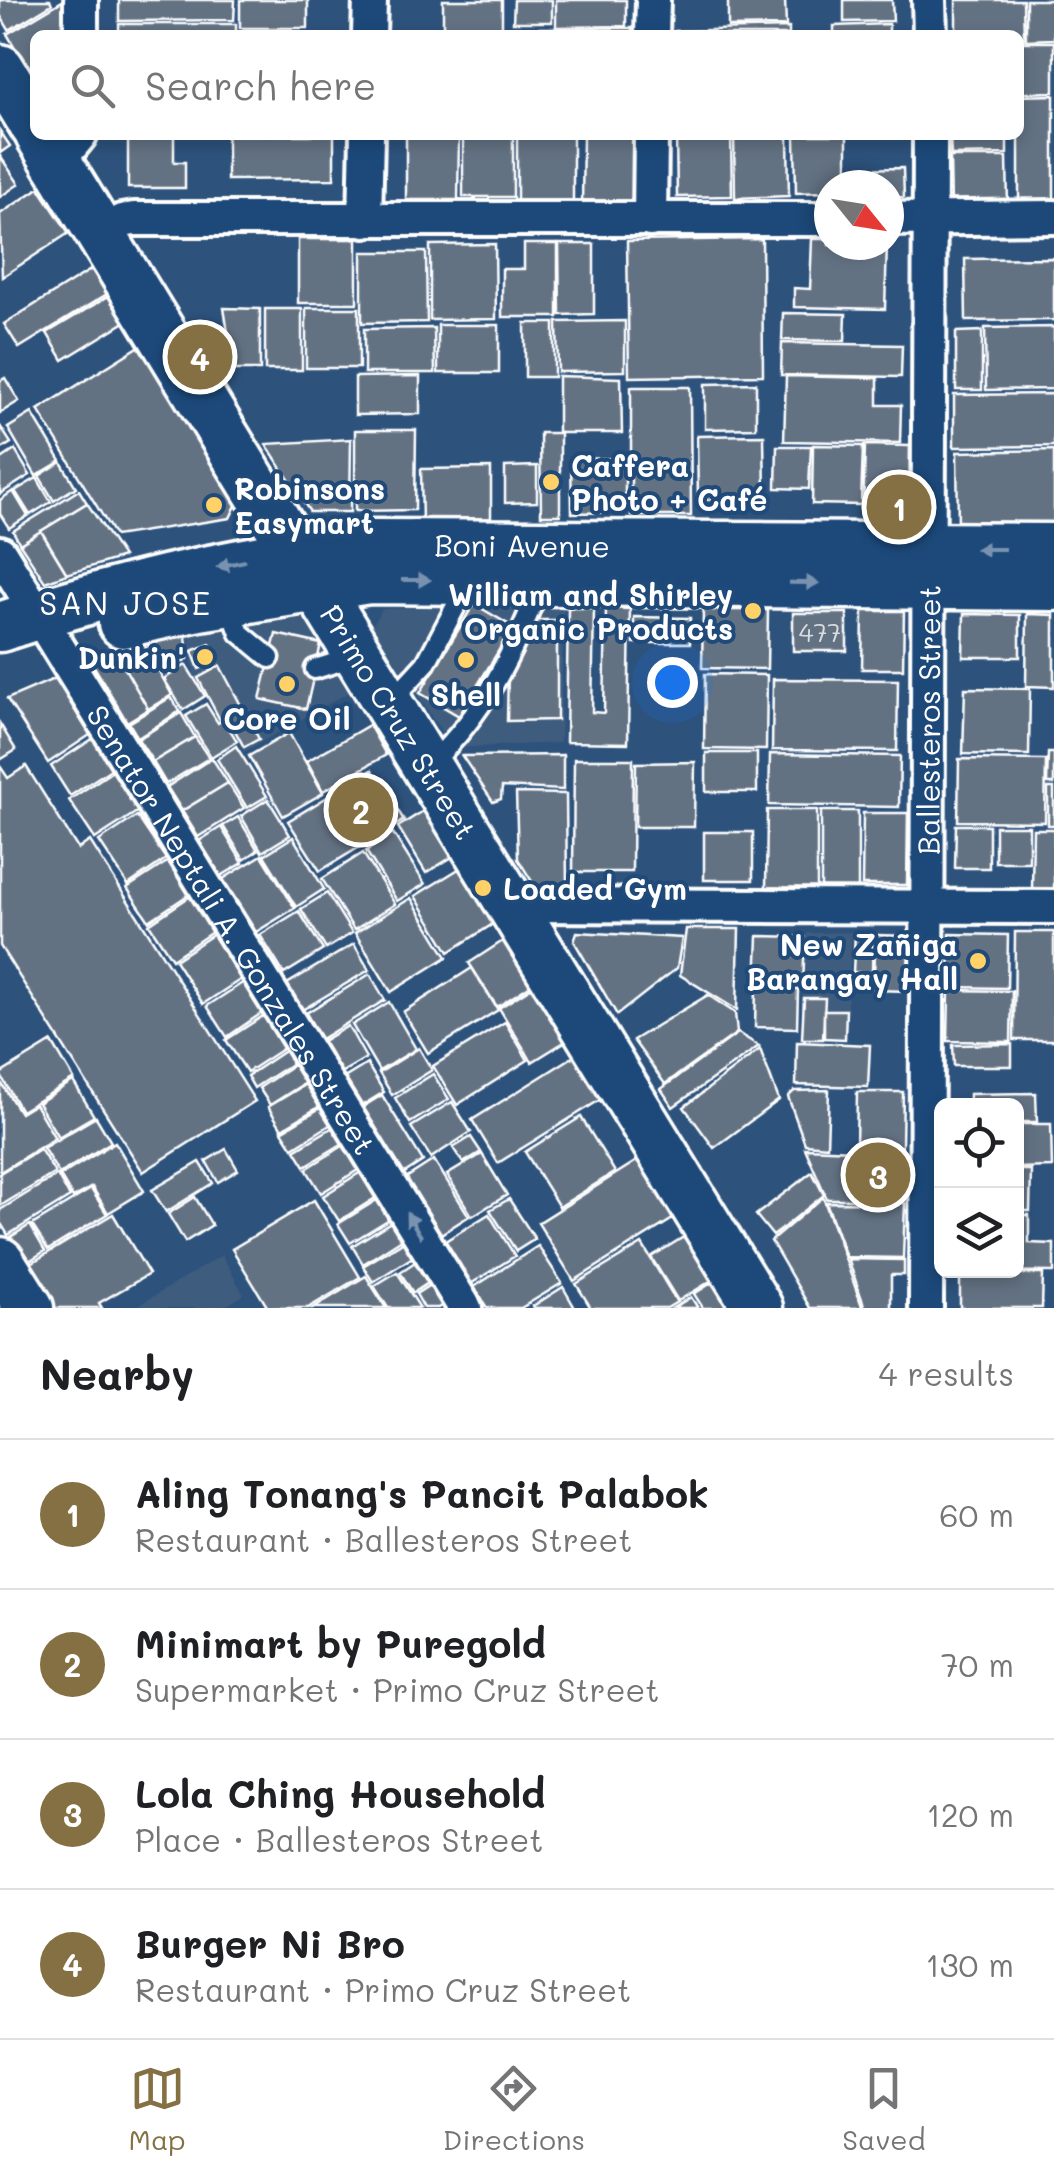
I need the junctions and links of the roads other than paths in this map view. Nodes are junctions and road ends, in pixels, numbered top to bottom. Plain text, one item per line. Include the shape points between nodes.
1 (81, 0) edge
2 (370, 0) edge
3 (653, 0) edge
4 (930, 0) edge
5 (81, 30) edge
6 (369, 30) edge
7 (652, 30) edge
8 (930, 30) edge
9 (0, 68) edge
10 (30, 109) edge
11 (53, 140) edge
12 (367, 140) edge
13 (651, 140) edge
14 (930, 140) edge
15 (1054, 217) edge
16 (814, 219) edge
17 (904, 219) edge
18 (930, 219) junction
19 (365, 220) junction
20 (650, 220) junction
21 (102, 234) junction
22 (1054, 548) edge
23 (0, 553) edge
24 (927, 567) junction
25 (309, 569) junction
26 (470, 580) junction
27 (543, 580) junction
28 (1054, 586) edge
29 (228, 601) junction
30 (31, 627) edge
31 (360, 655) junction
32 (270, 658) dead end
33 (0, 660) edge
34 (315, 669) dead end
35 (389, 703) junction
36 (428, 766) junction
37 (512, 905) junction
38 (924, 908) junction
39 (1054, 908) edge
40 (0, 1262) edge
41 (29, 1308) edge
42 (465, 1308) edge
43 (758, 1308) edge
44 (926, 1308) edge

1 - 5 street
2 - 6 street
3 - 7 street
4 - 8 street
9 - 10 main road, Primo Cruz Street
11 - 21 main road, Primo Cruz Street
12 - 19 street
13 - 20 street
14 - 18 street, Ballesteros Street
15 - 18 street
16 - 20 street
17 - 18 street
18 - 24 street, Ballesteros Street
19 - 20 street
19 - 21 street via 134,219
21 - 25 main road, Primo Cruz Street
22 -> 24 main road, Boni Avenue
23 - 30 street, Senator Neptali A. Gonzales Street
24 - 25 main road, Boni Avenue via 373,544
27 -> 24 main road, Boni Avenue
24 - 28 main road, Boni Avenue
24 - 38 street, Ballesteros Street
25 -> 26 main road, Boni Avenue via 370,580
25 - 29 main road, Boni Avenue
25 -> 30 main road, Boni Avenue via 164,579
25 - 31 main road, Primo Cruz Street
26 - 27 main road, Boni Avenue
26 - 35 lane via 426,662
27 - 36 lane via 488,697 464,734
29 - 30 main road, Boni Avenue
29 - 32 lane via 240,633
30 - 33 main road, Boni Avenue
42 -> 30 street, Senator Neptali A. Gonzales Street
31 - 34 lane
31 - 35 main road, Primo Cruz Street
35 - 36 main road, Primo Cruz Street
36 - 37 main road, Primo Cruz Street
37 - 38 street
37 - 43 main road, Primo Cruz Street
38 - 39 street
38 - 44 street, Ballesteros Street
40 - 41 main road

